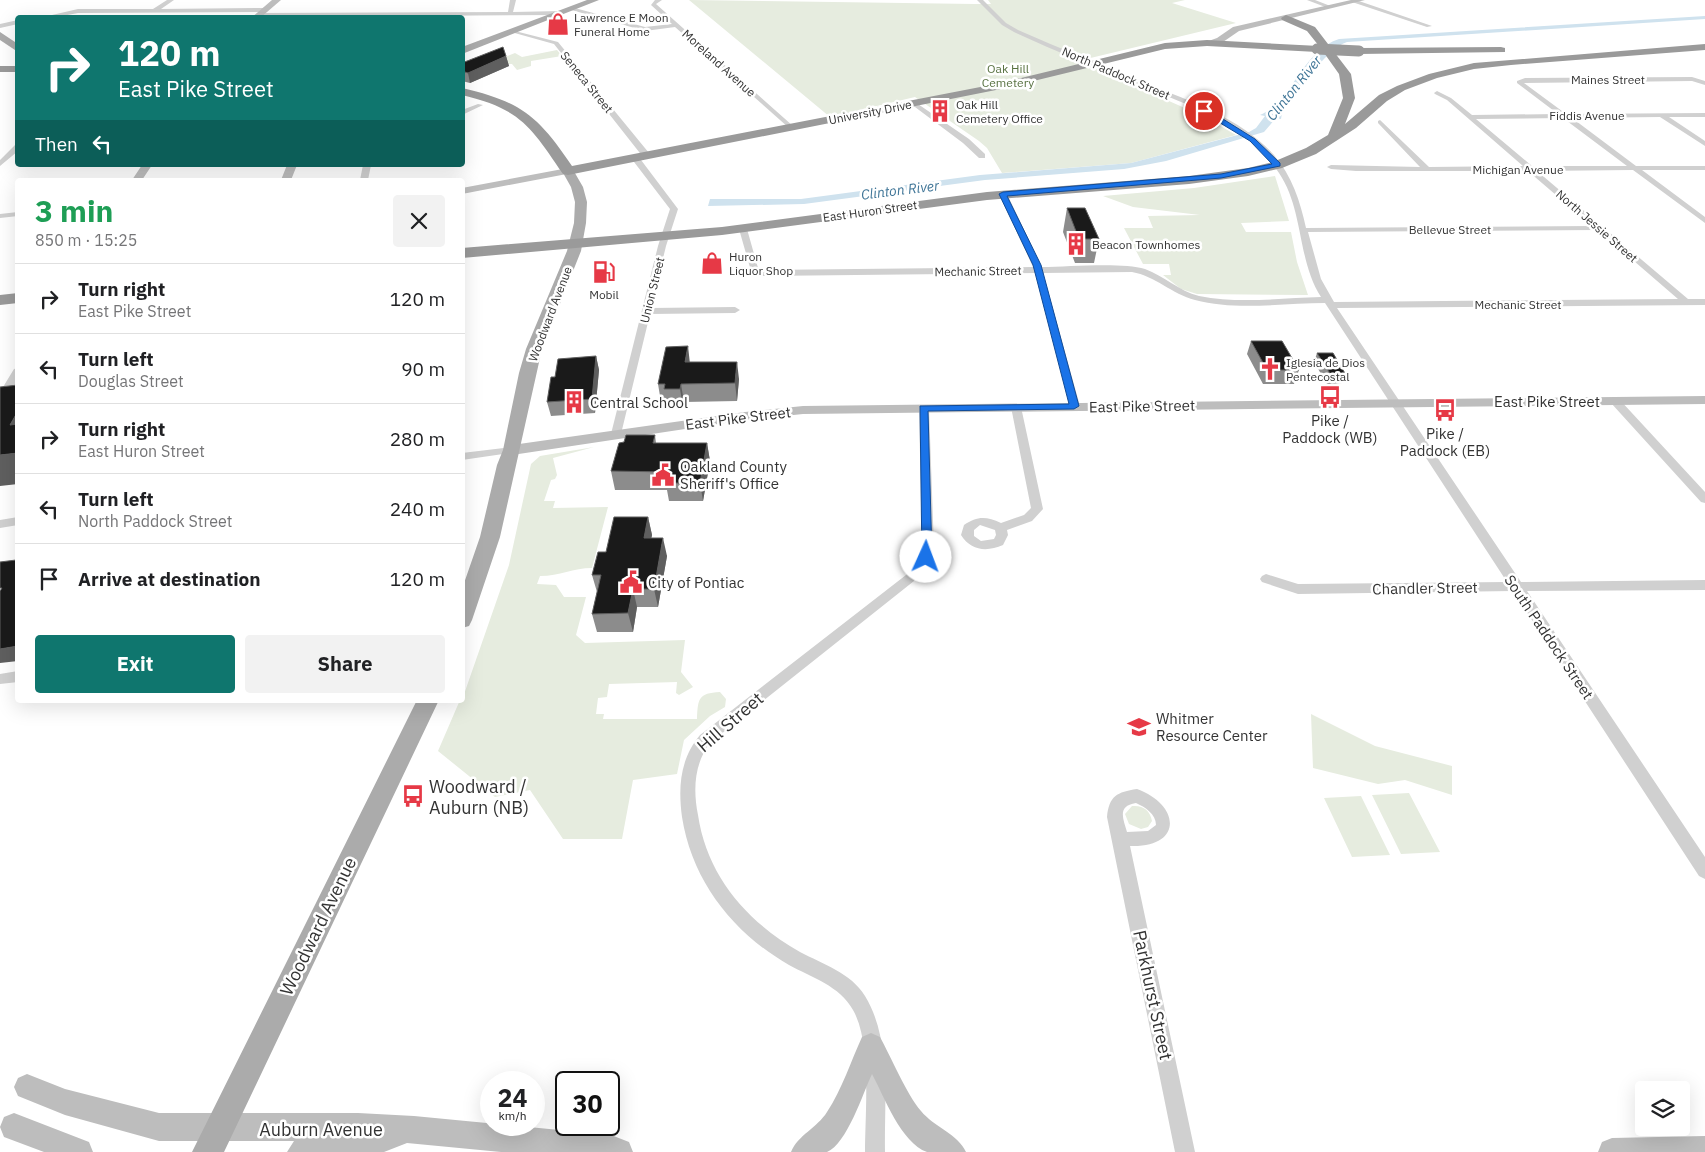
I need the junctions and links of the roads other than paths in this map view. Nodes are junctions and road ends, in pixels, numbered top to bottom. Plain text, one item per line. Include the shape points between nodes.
1 (171, 0) edge
2 (277, 0) edge
3 (513, 0) edge
4 (595, 0) edge
5 (659, 0) edge
6 (980, 0) edge
7 (1310, 0) edge
8 (1357, 1) edge
9 (1330, 7) junction
10 (571, 9) junction
11 (154, 11) junction
12 (510, 13) junction
13 (561, 13) junction
14 (260, 14) edge
15 (58, 15) edge
16 (352, 15) edge
17 (465, 15) edge
18 (1286, 18) junction
19 (15, 23) edge
20 (676, 25) junction
21 (0, 26) edge
22 (1429, 26) dead end
23 (513, 31) junction
24 (0, 36) edge
25 (1705, 36) edge
26 (1608, 43) dead end
27 (1207, 44) junction
28 (15, 47) edge
29 (1320, 47) junction
30 (1705, 48) edge
31 (465, 49) edge
32 (1513, 49) dead end
33 (1094, 64) junction
34 (0, 69) edge
35 (15, 69) edge
36 (1705, 83) edge
37 (465, 92) edge
38 (1437, 93) dead end
39 (913, 103) junction
40 (480, 105) dead end
41 (465, 112) edge
42 (1661, 115) junction
43 (1705, 115) edge
44 (1563, 116) junction
45 (1469, 117) junction
46 (1380, 122) dead end
47 (790, 127) junction
48 (1332, 137) junction
49 (1705, 144) edge
50 (15, 147) edge
51 (641, 156) junction
52 (982, 156) dead end
53 (0, 164) edge
54 (1277, 165) junction
55 (145, 167) edge
56 (1331, 167) dead end
57 (1705, 168) edge
58 (1427, 169) junction
59 (1531, 169) junction
60 (1635, 169) junction
61 (568, 171) junction
62 (138, 178) edge
63 (465, 190) edge
64 (1003, 194) junction
65 (15, 214) edge
66 (0, 216) edge
67 (1705, 221) edge
68 (1599, 228) junction
69 (743, 229) junction
70 (1302, 230) junction
71 (666, 236) junction
72 (576, 243) junction
73 (465, 253) edge
74 (1038, 270) junction
75 (15, 298) edge
76 (0, 300) edge
77 (1686, 302) junction
78 (1705, 302) edge
79 (1329, 303) junction
80 (735, 310) dead end
81 (646, 312) junction
82 (15, 376) edge
83 (0, 400) edge
84 (1705, 400) edge
85 (1615, 401) junction
86 (1395, 403) junction
87 (1074, 406) junction
88 (1016, 407) junction
89 (924, 408) junction
90 (616, 434) junction
91 (512, 450) junction
92 (465, 457) edge
93 (1705, 499) edge
94 (15, 522) edge
95 (0, 524) edge
96 (1000, 528) dead end
97 (1266, 579) dead end
98 (1705, 585) edge
99 (1516, 587) junction
100 (465, 608) edge
101 (15, 676) edge
102 (0, 679) edge
103 (427, 703) edge
104 (1121, 838) dead end
105 (1705, 871) edge
106 (871, 1046) junction
107 (27, 1087) dead end
108 (14, 1128) dead end
109 (219, 1128) junction
110 (414, 1130) junction
111 (1705, 1150) edge
112 (79, 1152) edge
113 (208, 1152) edge
114 (300, 1152) edge
115 (619, 1152) edge
116 (805, 1152) edge
117 (875, 1152) edge
118 (952, 1152) edge
119 (1185, 1152) edge
120 (1612, 1152) edge

1 - 11 street
2 - 14 street
3 - 12 street
4 - 10 main road
5 - 20 street, Moreland Avenue via 653,4
6 - 33 street, North Paddock Street via 1012,29
7 - 9 street
8 - 9 street, University Drive
8 - 22 street
9 - 18 street, University Drive
10 - 13 main road
10 - 20 street via 645,29
11 - 14 street
11 - 15 street
12 - 13 street
12 - 17 street
13 - 23 main road
14 - 16 street
18 - 27 street, University Drive via 1236,29
18 - 29 highway via 1309,27
19 - 21 street
20 - 47 street, Moreland Avenue
23 - 31 main road
23 - 51 street, Seneca Street via 556,43
24 - 28 main road
25 - 26 highway
27 - 29 highway
27 - 33 highway, University Drive via 1165,46
29 - 32 highway, bridge via 1359,51
29 - 48 highway, bridge via 1334,58 1345,74 1349,98
30 - 48 highway, East Huron Street via 1511,62 1446,73 1410,84 1391,94
33 - 39 highway, University Drive
33 - 54 street, North Paddock Street via 1201,109 1253,140
34 - 35 highway
36 - 44 street, Maines Street via 1697,80 1520,81
37 - 61 highway, Woodward Avenue via 499,101 534,122
38 - 45 street, North Jessie Street
39 - 47 highway, University Drive
39 - 52 street
40 - 41 street
42 - 43 street, Fiddis Avenue
42 - 44 street, Fiddis Avenue
42 - 49 street
44 - 45 street, Fiddis Avenue
44 - 60 street
45 - 59 street, North Jessie Street
46 - 58 street
47 - 51 highway, University Drive
48 - 54 highway, East Huron Street via 1311,152
50 - 53 street
51 - 61 highway, University Drive
51 - 71 street, Union Street via 674,206
54 - 64 highway, East Huron Street via 1221,176
54 - 70 street, North Paddock Street via 1291,190
55 - 62 street
56 - 58 street, Michigan Avenue
57 - 60 street, Michigan Avenue
58 - 59 street, Michigan Avenue
59 - 60 street, Michigan Avenue
59 - 68 street, North Jessie Street
60 - 67 street
61 - 63 street, University Drive
61 - 72 main road, Woodward Avenue via 581,202
64 - 69 highway, East Huron Street
64 - 74 street
65 - 66 street
68 - 70 street, Bellevue Street
68 - 77 street, North Jessie Street
69 - 71 highway, East Huron Street
69 - 74 street, Mechanic Street via 754,269 763,273
70 - 79 street, North Paddock Street via 1312,269
71 - 72 highway, East Huron Street
71 - 81 street, Union Street
72 - 73 highway, East Huron Street
72 - 91 main road, Woodward Avenue via 532,357
74 - 79 street, Mechanic Street via 1143,271 1183,293 1216,300
74 - 87 street
75 - 76 highway
77 - 78 street, Mechanic Street
77 - 79 street, Mechanic Street
79 - 86 street, North Paddock Street
80 - 81 street
81 - 90 street, Union Street
82 - 83 street
84 - 85 street, East Pike Street
85 - 86 street, East Pike Street
85 - 93 street
86 - 87 street, East Pike Street
86 - 99 street, South Paddock Street
87 - 88 street, East Pike Street
88 - 89 street, East Pike Street
88 - 96 street via 1037,509 1028,518
89 - 90 street, East Pike Street via 784,411
89 - 106 street, Hill Street via 928,549 923,563 910,578 712,732 698,747 690,766 688,802 693,835 716,889 740,918 765,940 847,989 864,1012
90 - 91 street, East Pike Street
91 - 92 street, East Pike Street
91 - 100 main road, Woodward Avenue via 490,537
94 - 95 street
97 - 99 street, Chandler Street via 1298,589
98 - 99 street, Chandler Street
99 - 105 street, South Paddock Street
101 - 102 street
103 - 109 main road, Woodward Avenue
104 - 119 street, Parkhurst Street
106 - 116 street via 838,1121
106 - 117 street, Hill Street
106 - 118 street via 910,1119 924,1134
107 - 109 street, Auburn Avenue via 65,1102 159,1127
108 - 112 street
109 - 110 street, Auburn Avenue
109 - 113 main road, Woodward Avenue
110 - 114 street via 351,1147 307,1148
110 - 115 street, Auburn Avenue
111 - 120 street

